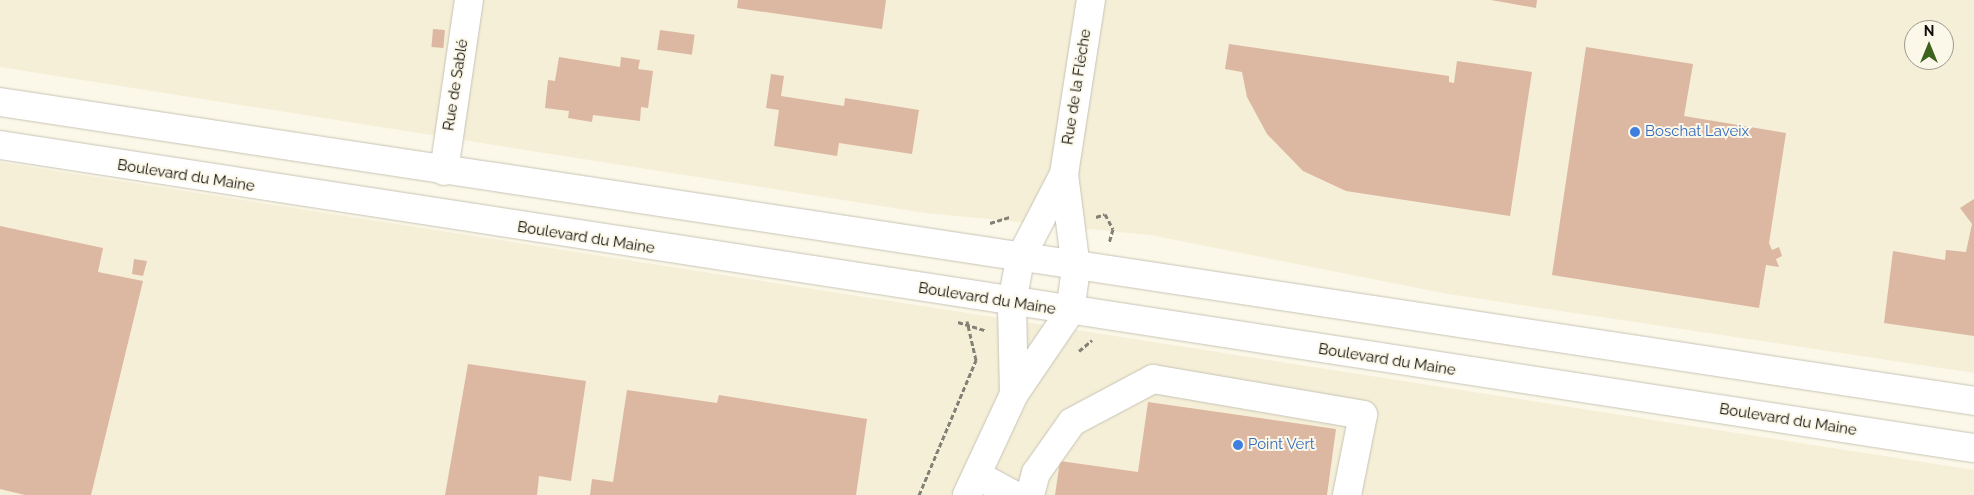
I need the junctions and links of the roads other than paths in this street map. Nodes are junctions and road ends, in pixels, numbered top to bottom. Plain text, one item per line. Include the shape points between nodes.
1 (469, 0) edge
2 (1091, 0) edge
3 (0, 102) edge
4 (0, 145) edge
5 (444, 170) junction
6 (1064, 174) junction
7 (1020, 259) junction
8 (1076, 268) junction
9 (1012, 303) junction
10 (1070, 312) junction
11 (1014, 394) junction
12 (1974, 401) edge
13 (1974, 448) edge
14 (972, 485) edge
15 (1014, 495) edge
16 (1030, 495) edge
17 (1347, 495) edge

1 - 5 main road, Rue de Sablé
2 - 6 main road, Rue de la Flèche
3 - 5 main road
4 - 9 main road, Boulevard du Maine
5 - 7 main road
6 - 7 main road
6 - 8 main road
7 - 8 main road
7 - 9 main road
8 - 10 main road
8 - 12 main road
9 - 10 main road, Boulevard du Maine
9 - 11 main road
10 - 11 main road
10 - 13 main road, Boulevard du Maine
11 - 14 main road
14 - 15 main road
16 - 17 main road via 1036,474 1072,422 1153,379 1363,415

